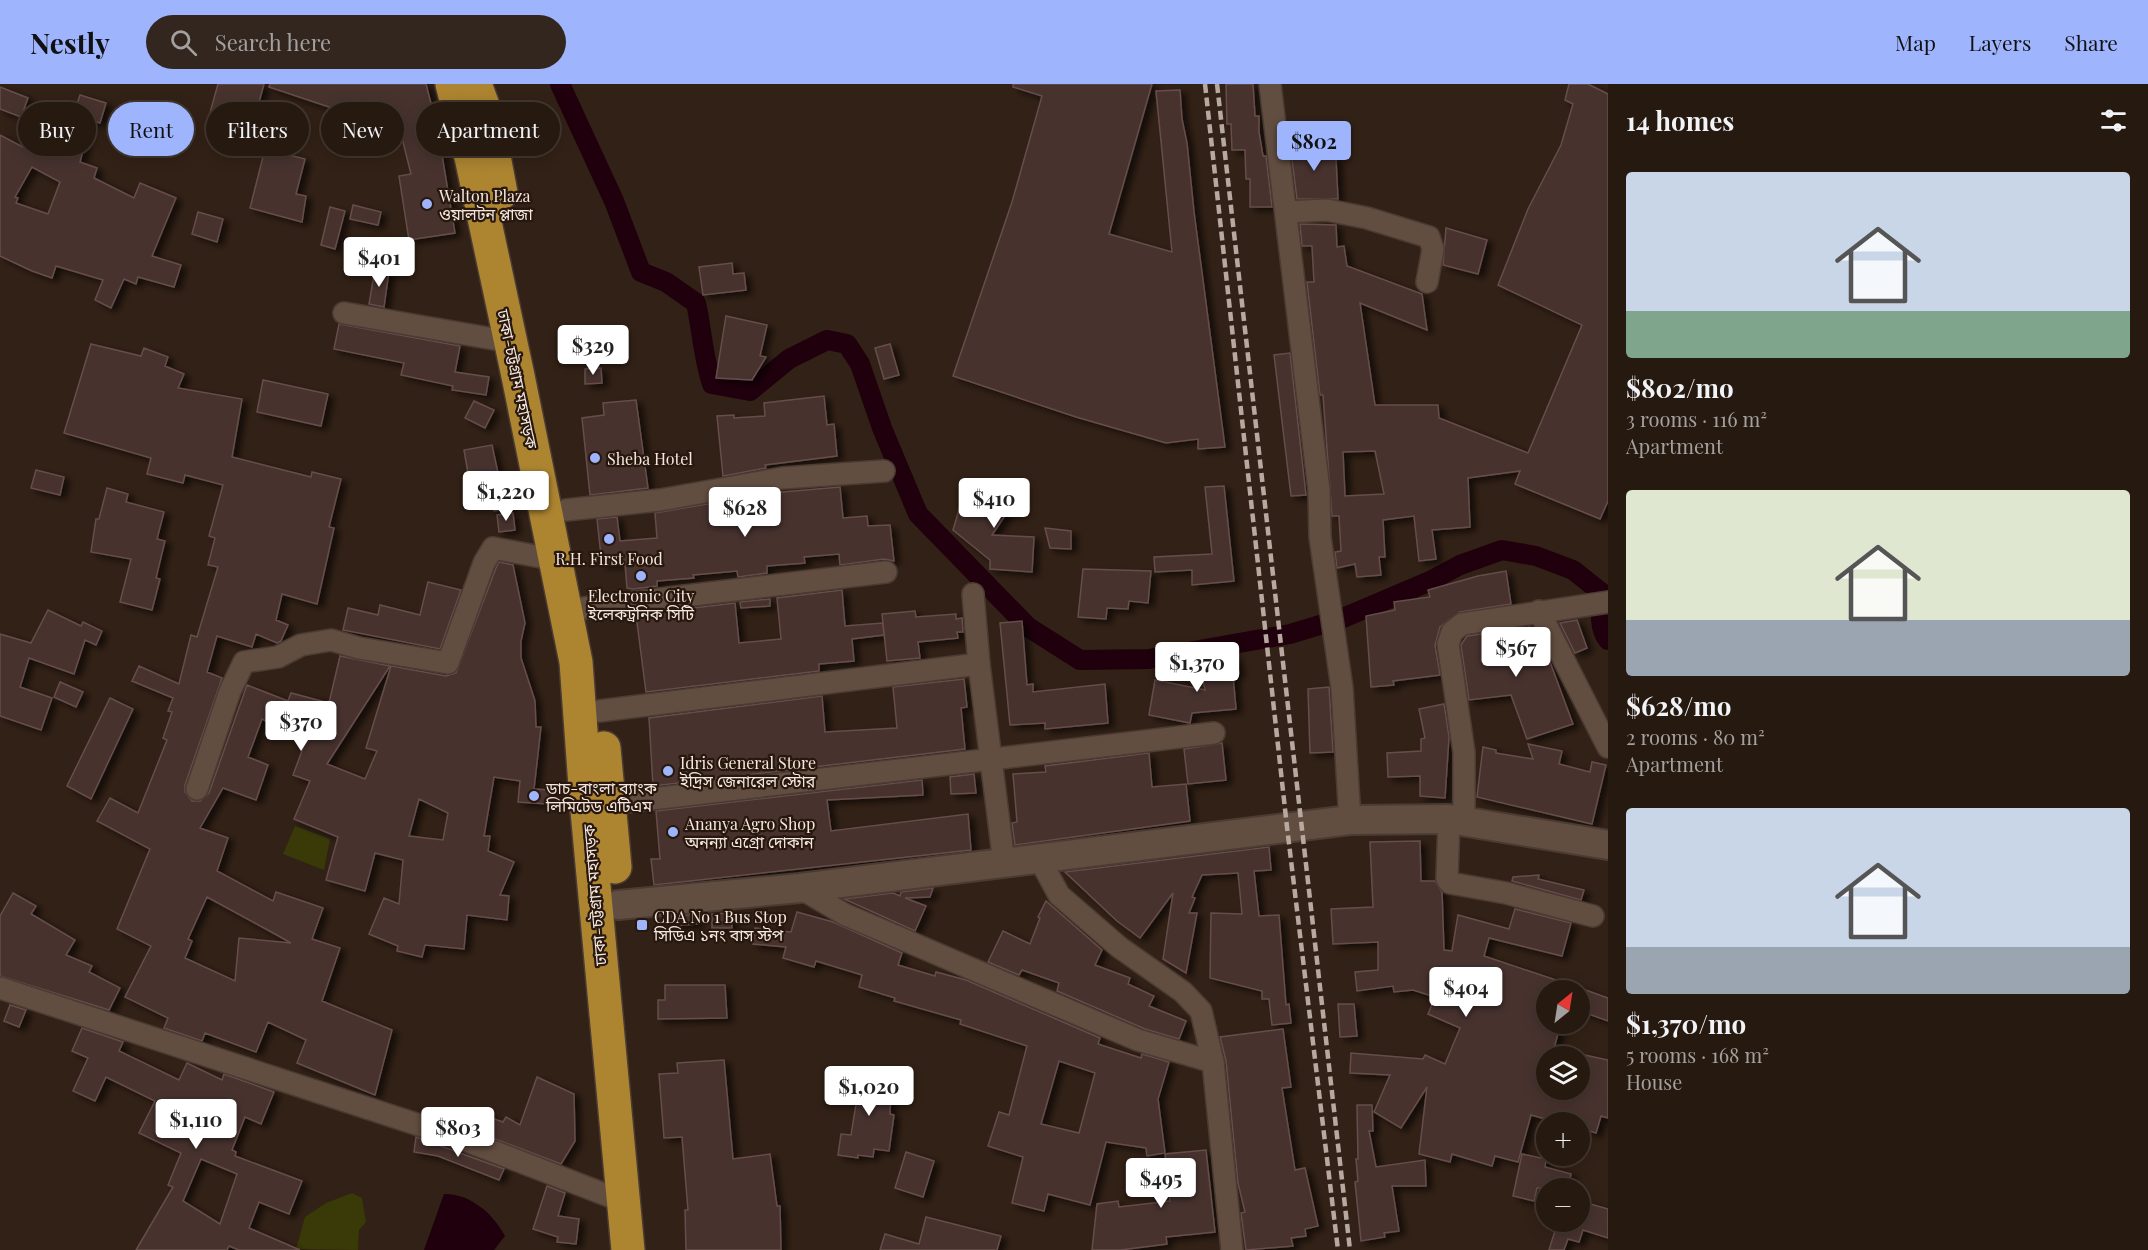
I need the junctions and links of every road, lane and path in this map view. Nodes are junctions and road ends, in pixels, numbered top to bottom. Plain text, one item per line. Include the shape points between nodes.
1 (452, 84) edge
2 (475, 84) edge
3 (1270, 84) edge
4 (1286, 212) junction
5 (1427, 282) dead end
6 (344, 313) dead end
7 (513, 322) junction
8 (884, 471) dead end
9 (566, 510) junction
10 (557, 560) junction
11 (886, 572) dead end
12 (973, 594) dead end
13 (1598, 603) edge
14 (584, 608) junction
15 (1539, 611) junction
16 (979, 664) junction
17 (599, 711) junction
18 (1214, 733) dead end
19 (1608, 747) edge
20 (991, 760) junction
21 (197, 789) dead end
22 (609, 804) junction
23 (1350, 820) junction
24 (1456, 820) junction
25 (1608, 845) edge
26 (1039, 858) junction
27 (1004, 863) junction
28 (800, 888) junction
29 (618, 905) junction
30 (1593, 916) dead end
31 (0, 988) edge
32 (1213, 1062) junction
33 (622, 1201) junction
34 (628, 1250) edge
35 (645, 1250) edge
36 (1232, 1250) edge

1 - 7 highway, ঢাকা-চট্টগ্রাম মহাসড়ক
2 - 7 highway, ঢাকা-চট্টগ্রাম মহাসড়ক via 486,114
3 - 4 street
4 - 5 street via 1327,210 1429,237 1433,249
4 - 23 street via 1319,490 1320,537 1338,648
6 - 7 street
7 - 9 highway, ঢাকা-চট্টগ্রাম মহাসড়ক
7 - 10 highway, ঢাকা-চট্টগ্রাম মহাসড়ক
8 - 9 street via 783,478 660,500
9 - 14 highway, ঢাকা-চট্টগ্রাম মহাসড়ক
10 - 21 street via 493,548 448,663 331,640 301,645 278,657 244,662 230,691
10 - 33 highway, ঢাকা-চট্টগ্রাম মহাসড়ক via 576,662
11 - 14 street
12 - 16 street
13 - 15 street
14 - 17 highway, ঢাকা-চট্টগ্রাম মহাসড়ক
15 - 19 street
15 - 24 street via 1462,624 1452,632 1448,644 1464,752
16 - 17 street
16 - 20 street
17 - 22 highway, ঢাকা-চট্টগ্রাম মহাসড়ক
18 - 20 street
20 - 22 street
20 - 27 street
22 - 29 highway, ঢাকা-চট্টগ্রাম মহাসড়ক
23 - 24 street
23 - 26 street
24 - 25 street
24 - 30 street via 1447,879 1450,883 1506,892
26 - 27 street
26 - 32 street via 1059,895 1119,947 1183,992 1201,1011
27 - 28 street
28 - 29 street
28 - 32 street via 844,914 1138,1040
29 - 35 highway, ঢাকা-চট্টগ্রাম মহাসড়ক
31 - 33 street via 459,1138
32 - 36 street
33 - 34 highway, ঢাকা-চট্টগ্রাম মহাসড়ক

